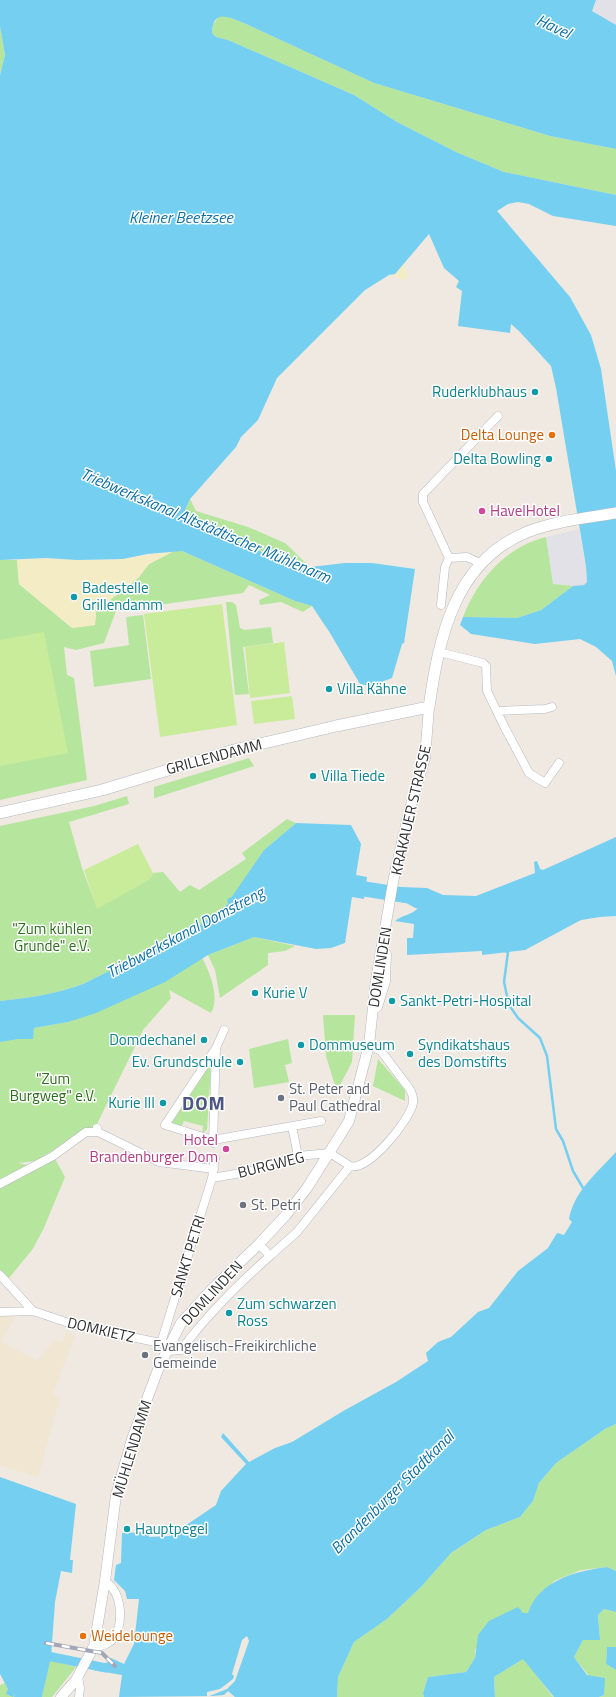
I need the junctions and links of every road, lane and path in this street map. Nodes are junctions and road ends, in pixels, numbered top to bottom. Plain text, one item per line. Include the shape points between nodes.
1 (498, 416) dead end
2 (616, 513) edge
3 (449, 558) junction
4 (482, 564) junction
5 (441, 604) dead end
6 (439, 652) junction
7 (429, 707) junction
8 (552, 707) dead end
9 (497, 711) junction
10 (559, 763) dead end
11 (0, 813) edge
12 (387, 920) joint
13 (224, 1030) dead end
14 (369, 1045) junction
15 (216, 1048) junction
16 (321, 1120) dead end
17 (292, 1126) junction
18 (213, 1142) junction
19 (330, 1153) junction
20 (298, 1156) junction
21 (215, 1158) dead end
22 (350, 1166) junction
23 (213, 1174) junction
24 (0, 1184) edge
25 (259, 1244) junction
26 (270, 1256) junction
27 (0, 1275) edge
28 (33, 1311) junction
29 (0, 1312) edge
30 (166, 1346) junction
31 (105, 1581) junction
32 (91, 1651) junction
33 (79, 1675) junction
34 (60, 1697) edge
35 (79, 1697) edge

1 - 3 street via 423,494 423,502
2 - 4 main road, KRAKAUER STRASSE via 537,529 519,536 497,550
3 - 4 street via 467,557
3 - 5 street via 445,567
4 - 6 main road, KRAKAUER STRASSE via 462,589 450,613
6 - 7 main road, KRAKAUER STRASSE
6 - 9 street via 483,663 486,666 487,691
7 - 11 main road, GRILLENDAMM via 234,750 102,790
7 - 12 street, KRAKAUER STRASSE via 425,758 409,812
8 - 9 street
9 - 10 street via 529,772 545,783
12 - 14 street, DOMLINDEN via 376,980
13 - 15 street
14 - 19 street, DOMLINDEN via 349,1120
14 - 22 street via 381,1051 409,1088 413,1095 413,1104 377,1154 360,1166
15 - 18 street
15 - 18 street via 165,1125
16 - 17 street
17 - 18 street
17 - 20 street
19 - 20 street, BURGWEG
19 - 22 street
19 - 25 street, DOMLINDEN via 286,1216
20 - 23 street, BURGWEG via 247,1172
21 - 23 street, SANKT PETRI
22 - 26 street, DOMLINDEN via 297,1232
23 - 24 street, BURGWEG via 159,1162 97,1130 86,1132 53,1156
23 - 30 street, SANKT PETRI
25 - 26 street
25 - 30 street, DOMLINDEN via 188,1314
26 - 30 street, DOMLINDEN via 236,1286 181,1350
27 - 28 street, DOMKIETZ
28 - 29 street, DOMKIETZ
28 - 30 street, DOMKIETZ via 75,1325
30 - 31 street, MÜHLENDAMM via 132,1438 116,1495
31 - 32 street, MÜHLENDAMM via 97,1634
31 - 32 street via 112,1586 118,1597 118,1624 114,1638 106,1645
32 - 33 street, MÜHLENDAMM
33 - 34 street, MÜHLENDAMM
33 - 35 street, MÜHLENDAMM

